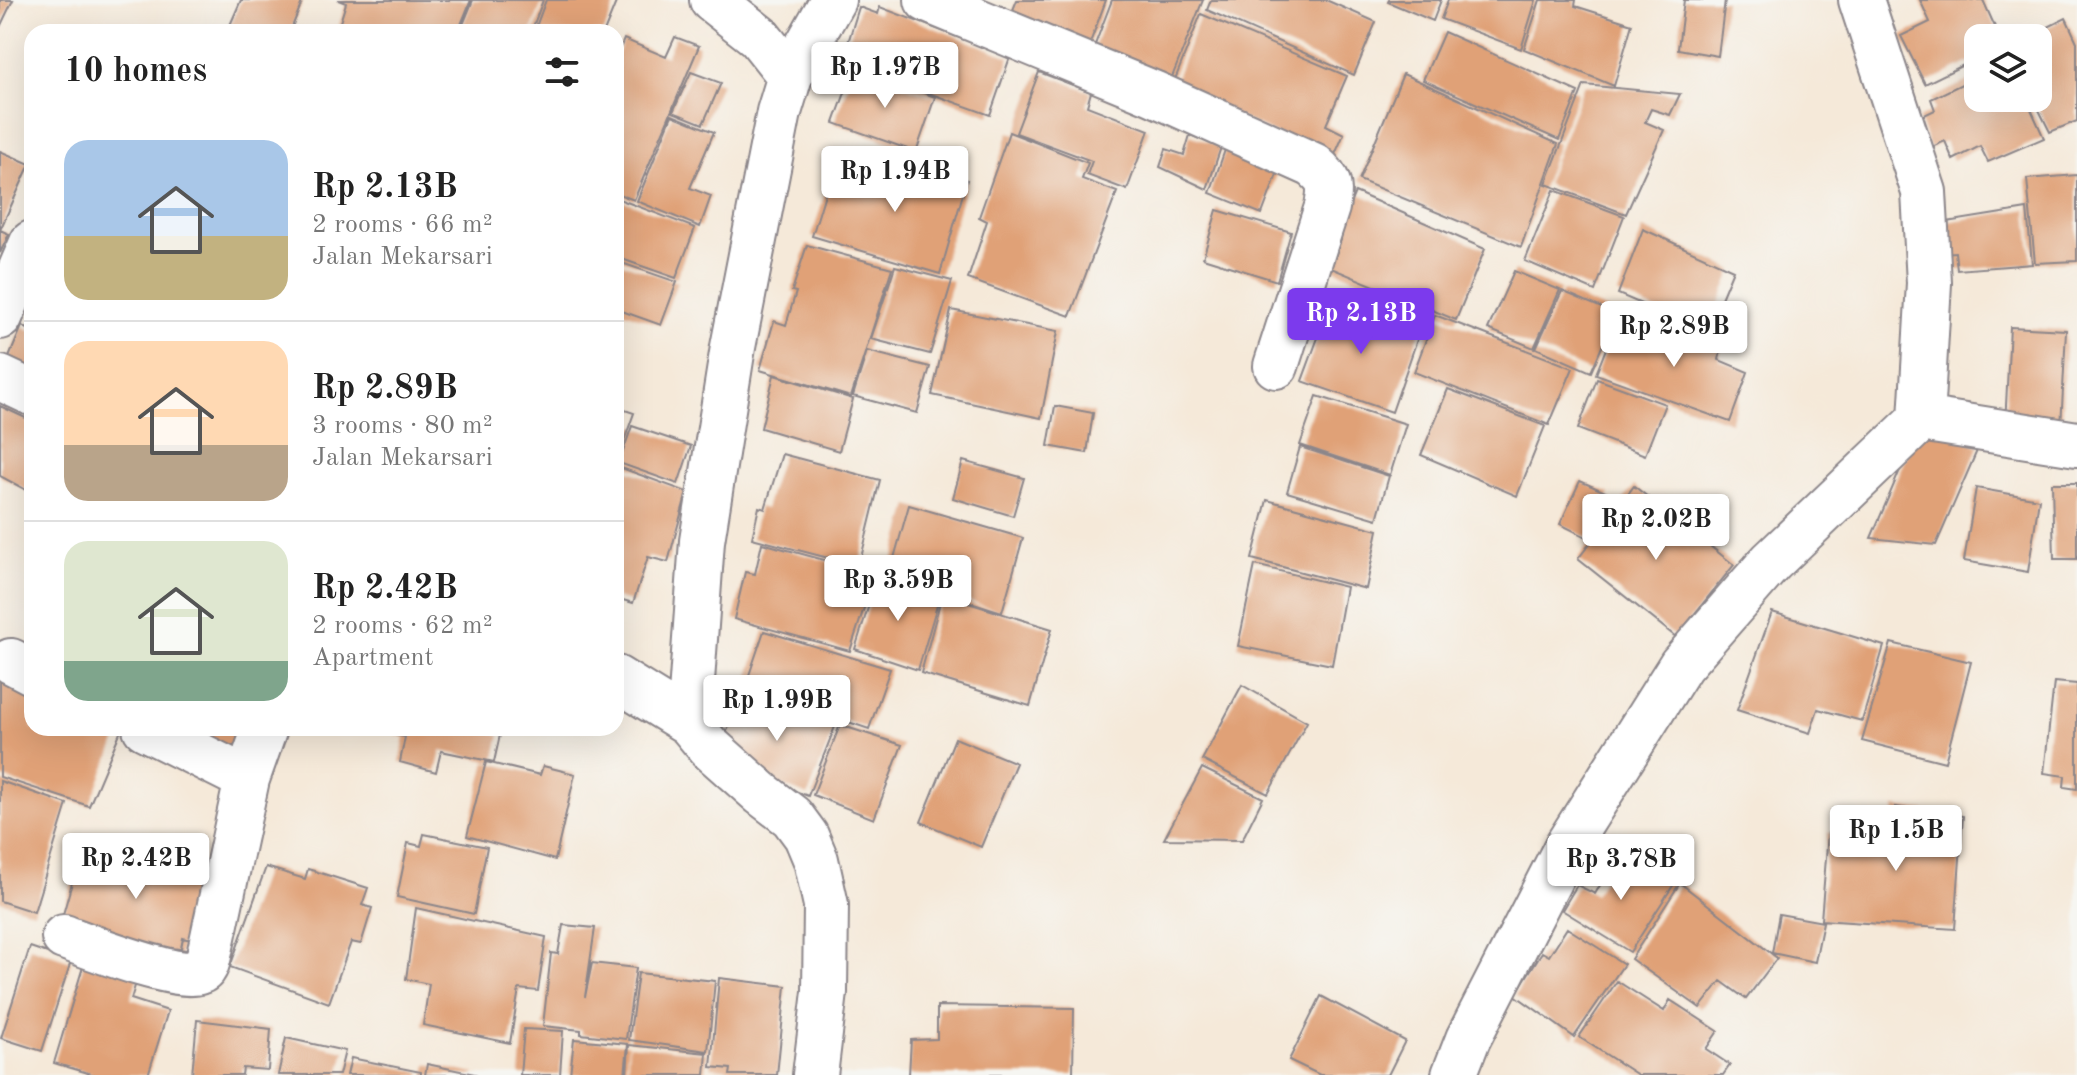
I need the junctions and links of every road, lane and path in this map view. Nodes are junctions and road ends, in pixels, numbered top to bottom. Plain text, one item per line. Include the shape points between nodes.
1 (712, 0) edge
2 (833, 0) edge
3 (927, 0) edge
4 (1861, 0) edge
5 (790, 76) junction
6 (24, 262) edge
7 (0, 317) edge
8 (1276, 366) dead end
9 (0, 378) edge
10 (24, 389) edge
11 (1921, 419) junction
12 (2077, 444) edge
13 (624, 683) edge
14 (689, 723) junction
15 (161, 736) edge
16 (262, 736) edge
17 (247, 779) junction
18 (64, 937) dead end
19 (815, 1075) edge
20 (1454, 1075) edge

1 - 5 street via 759,37
2 - 5 street
3 - 8 street via 1153,93 1313,165 1326,176 1327,207
4 - 11 street via 1924,192 1929,283
5 - 14 street via 733,347 702,541
6 - 7 street
9 - 10 street
11 - 12 street
11 - 20 street via 1771,562 1681,665 1568,844
13 - 14 street
14 - 19 street via 709,747 792,817 816,860 826,905 825,992
15 - 17 street
16 - 17 street
17 - 18 street via 204,969 167,971

